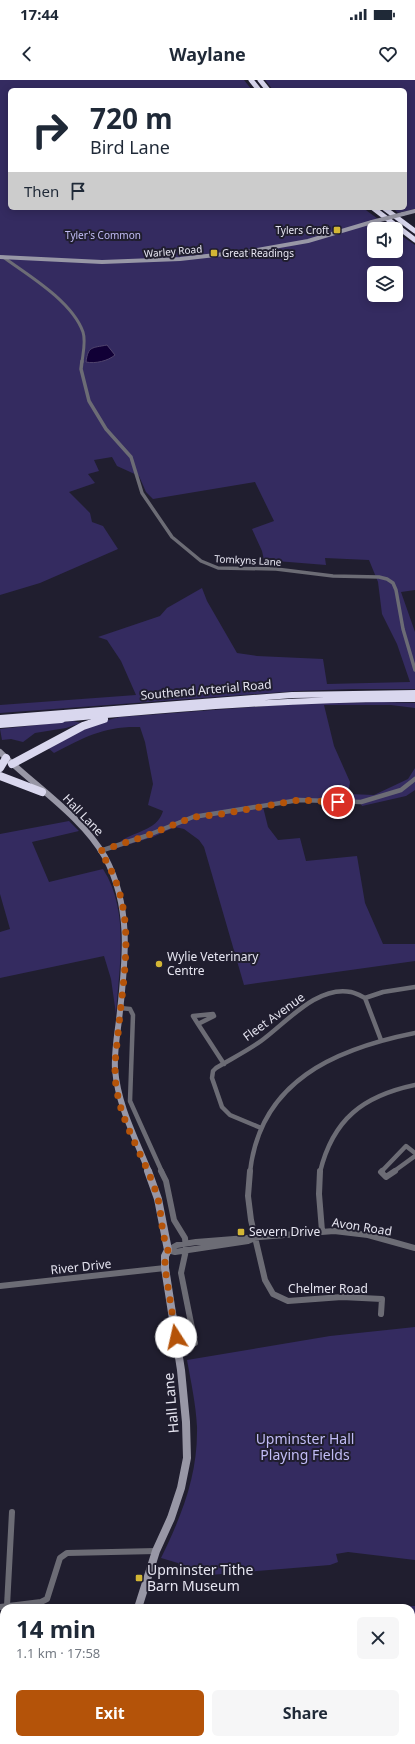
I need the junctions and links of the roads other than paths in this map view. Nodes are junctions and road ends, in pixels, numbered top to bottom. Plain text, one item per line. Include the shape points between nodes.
1 (251, 80) edge
2 (260, 80) edge
3 (257, 88) edge
4 (266, 88) edge
5 (376, 210) edge
6 (387, 210) edge
7 (415, 211) edge
8 (415, 232) edge
9 (415, 240) edge
10 (2, 257) edge
11 (415, 670) edge
12 (415, 693) edge
13 (415, 699) edge
14 (124, 714) junction
15 (0, 718) edge
16 (0, 724) edge
17 (0, 752) edge
18 (6, 758) junction
19 (12, 764) junction
20 (0, 768) edge
21 (0, 776) edge
22 (415, 779) edge
23 (42, 792) junction
24 (100, 851) junction
25 (415, 987) edge
26 (364, 998) junction
27 (120, 1008) junction
28 (198, 1024) dead end
29 (415, 1034) edge
30 (381, 1040) junction
31 (224, 1064) junction
32 (415, 1086) edge
33 (261, 1128) junction
34 (415, 1154) edge
35 (322, 1231) junction
36 (256, 1237) junction
37 (186, 1247) junction
38 (415, 1248) edge
39 (168, 1250) junction
40 (165, 1268) junction
41 (0, 1286) edge
42 (381, 1314) dead end
43 (195, 1343) dead end
44 (12, 1512) dead end
45 (156, 1551) junction
46 (3, 1604) edge
47 (22, 1604) edge
48 (139, 1604) edge

1 - 3 highway
2 - 4 highway
5 - 9 highway
6 - 8 highway
7 - 10 street, Warley Road, bridge via 308,240 251,251 180,259 108,262
10 - 11 street, Tomkyns Lane via 59,300 79,324 84,342 81,369 89,402 106,429 131,457 142,493 172,538 201,562 218,568 276,569 387,579 393,583 396,590 403,629
12 - 15 highway, Southend Arterial Road via 285,695
13 - 14 highway, Southend Arterial Road via 308,700
14 - 16 highway, Southend Arterial Road
14 - 19 highway via 90,723
17 - 18 street, Hall Lane
18 - 19 street, Hall Lane
18 - 20 highway
19 - 23 street, Hall Lane
21 - 23 highway
22 - 24 street via 401,790 361,802 299,800 193,817
23 - 24 street, Hall Lane via 85,832
24 - 27 street, Hall Lane via 118,883 127,925
25 - 26 street
26 - 30 street
26 - 31 street, Fleet Avenue via 354,993 340,993 312,1000 262,1040
27 - 37 street via 130,1009 133,1014 130,1101 166,1181 174,1220 185,1238
27 - 39 street, Hall Lane via 114,1066 117,1091 127,1124 158,1200
28 - 31 street
29 - 30 street
30 - 33 street via 344,1051 314,1067 288,1089
31 - 33 street, Fleet Avenue via 216,1068 212,1075 222,1107 230,1115
32 - 35 street via 367,1101 338,1128 320,1172
33 - 36 street via 250,1158 248,1186
34 - 34 street via 406,1146 381,1172 386,1176
35 - 36 street, Avon Road
35 - 38 street, Avon Road via 368,1235
36 - 37 street, Avon Road via 248,1241
36 - 42 street, Chelmer Road via 266,1285 274,1295 288,1301 342,1297 382,1299
37 - 39 street, Avon Road via 175,1252
37 - 43 street via 182,1273
39 - 40 street, Hall Lane
40 - 41 street, River Drive
40 - 45 street, Hall Lane via 181,1370 186,1422 186,1458 181,1488
44 - 46 street
45 - 47 street via 67,1553 60,1558 46,1599
45 - 48 street, Hall Lane

